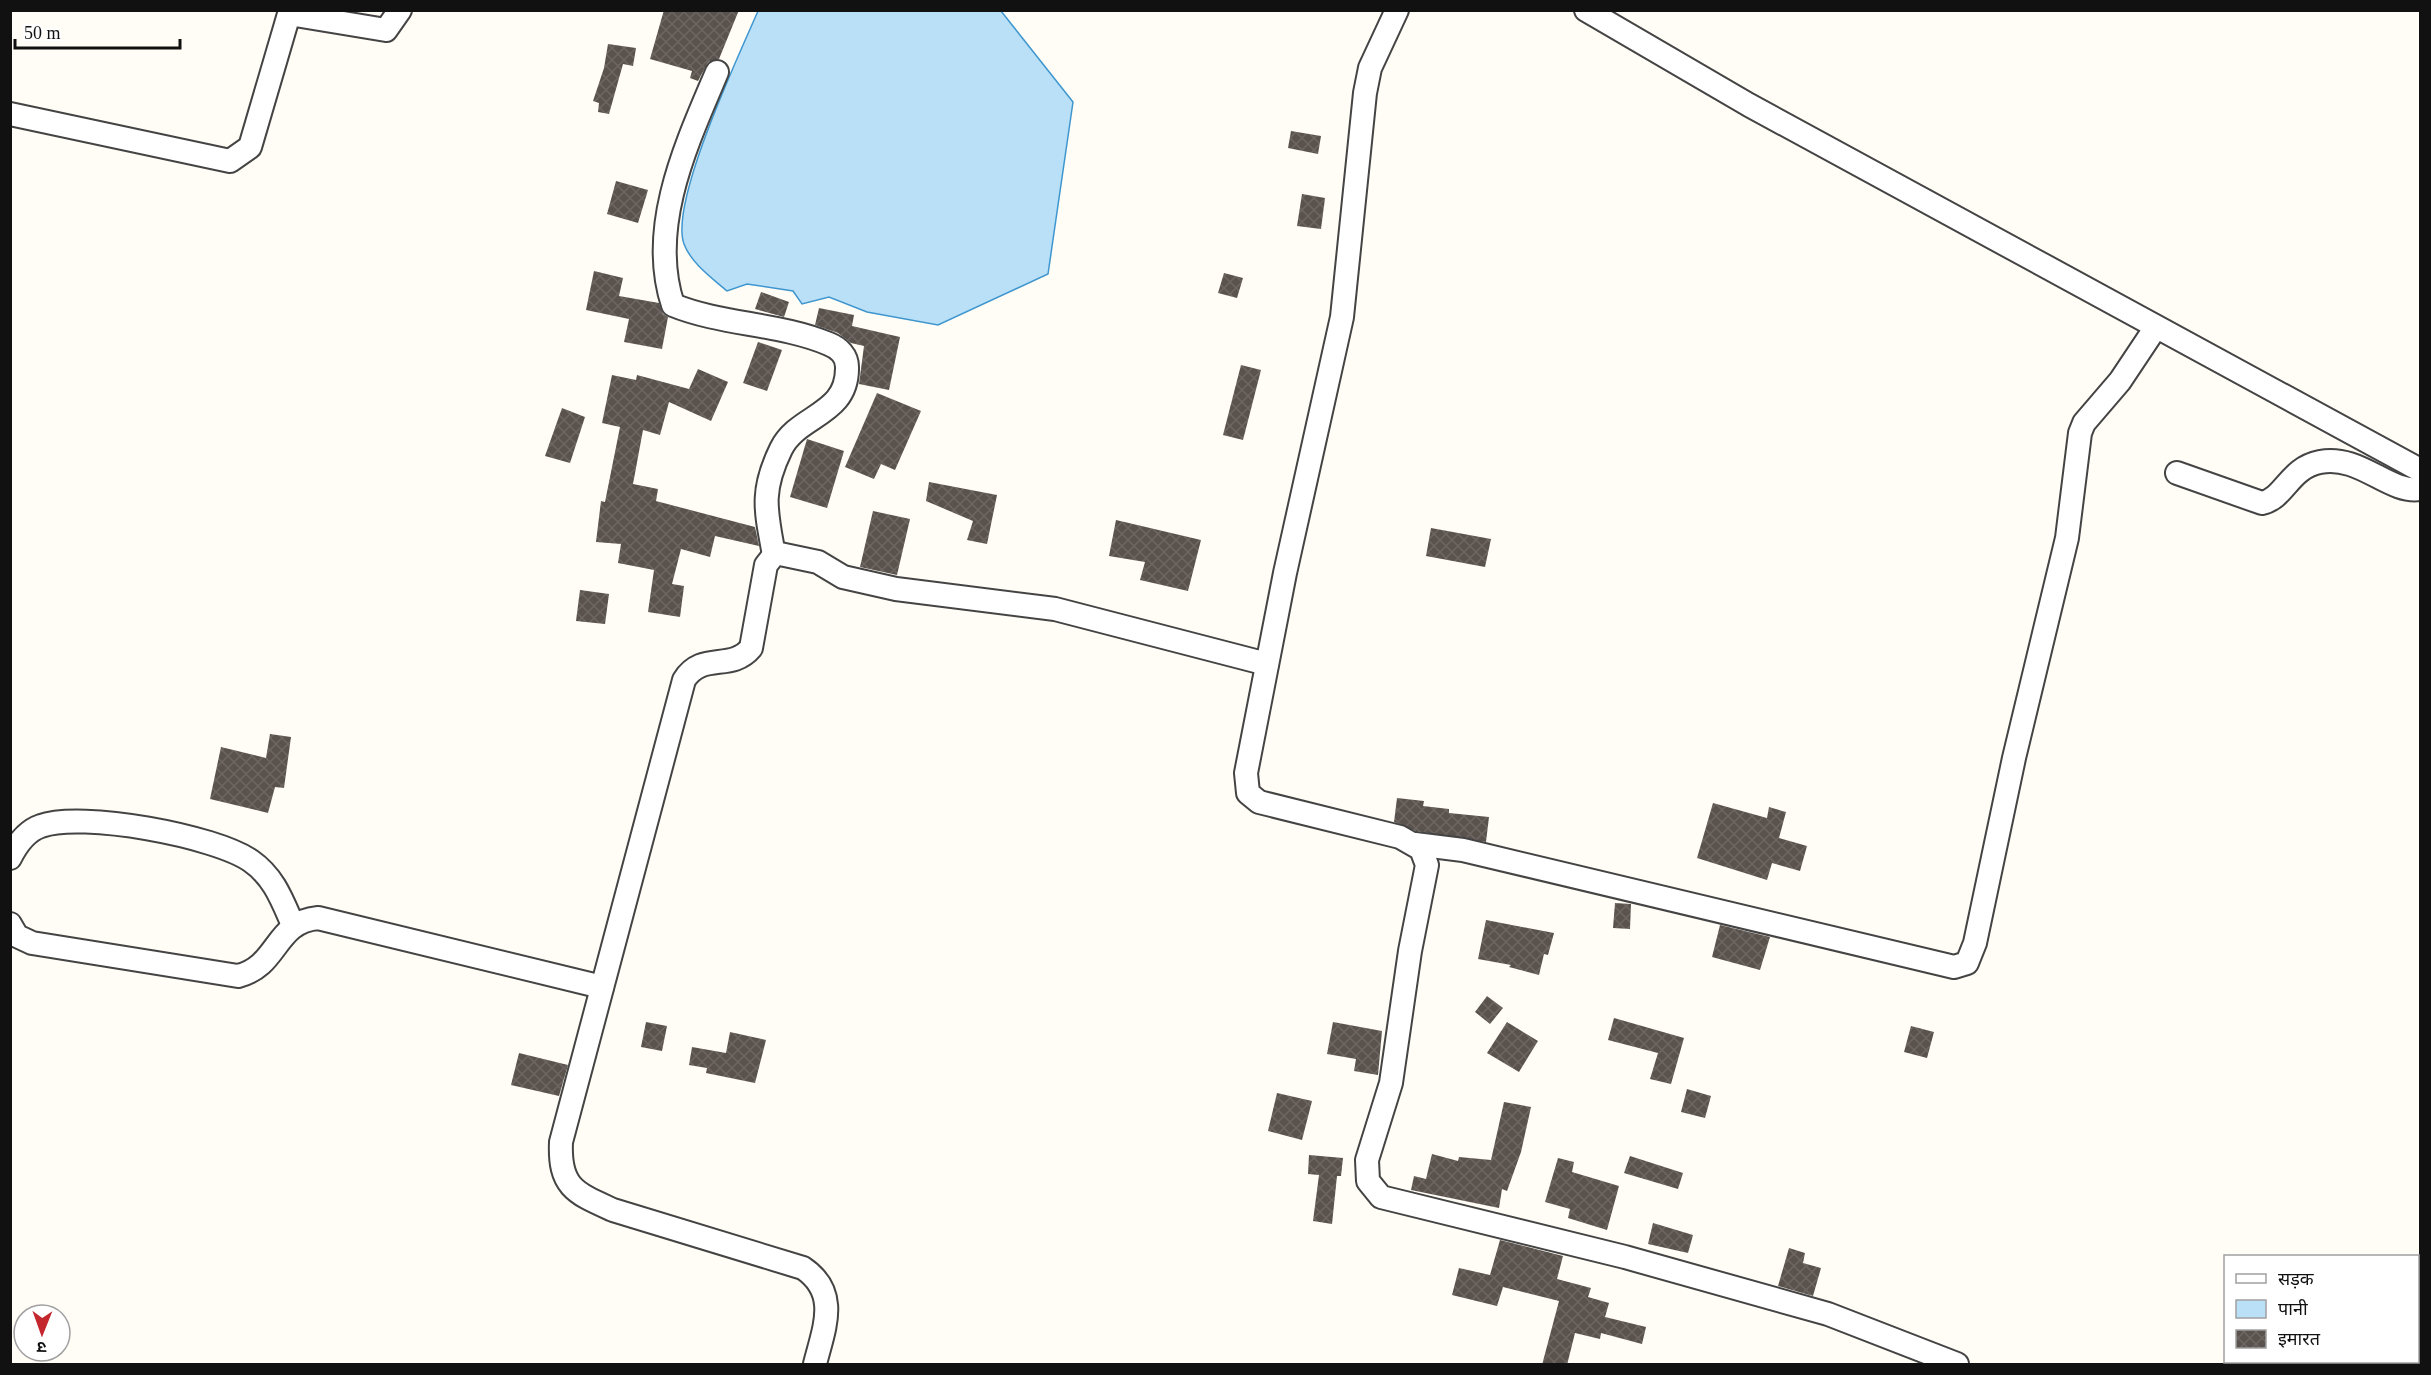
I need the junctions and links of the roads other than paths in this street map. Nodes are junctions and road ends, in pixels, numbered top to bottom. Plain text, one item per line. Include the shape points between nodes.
1 (400, 10) edge
2 (1397, 10) edge
3 (1586, 10) edge
4 (717, 72) dead end
5 (10, 114) edge
6 (2156, 327) junction
7 (2421, 470) edge
8 (2177, 473) dead end
9 (2421, 489) edge
10 (774, 555) junction
11 (1267, 664) junction
12 (1415, 844) junction
13 (10, 858) edge
14 (10, 924) edge
15 (292, 925) junction
16 (602, 987) junction
17 (815, 1365) edge
18 (1957, 1365) edge

1 - 5 street via 386,30 290,14 250,147 230,161
2 - 11 street via 1370,68 1365,93 1342,317
3 - 6 street via 1749,105
4 - 10 street via 682,154 674,187 665,269 673,305 829,344 841,350 848,363 836,402 782,447 767,489 765,514
6 - 7 street
6 - 12 street via 2080,433 2067,538 1975,943 1967,963 1954,967 1463,850
8 - 9 street via 2262,504 2273,498 2295,473 2322,461 2353,463 2404,488
10 - 11 street via 818,562 843,577 896,589 1055,609
10 - 16 street via 766,565 751,648 736,660 699,664 684,680
11 - 12 street via 1248,755 1248,793 1259,802
12 - 18 street via 1425,856 1425,882 1410,951 1391,1083 1367,1160 1368,1181 1381,1197 1625,1257 1817,1311
13 - 15 street via 27,834 58,823 159,830 199,838 250,860 268,876
14 - 15 street via 17,936 32,944 238,976 251,973 263,963
15 - 16 street via 318,918
16 - 17 street via 561,1142 560,1164 565,1178 588,1199 613,1210 803,1268 816,1277 826,1299

